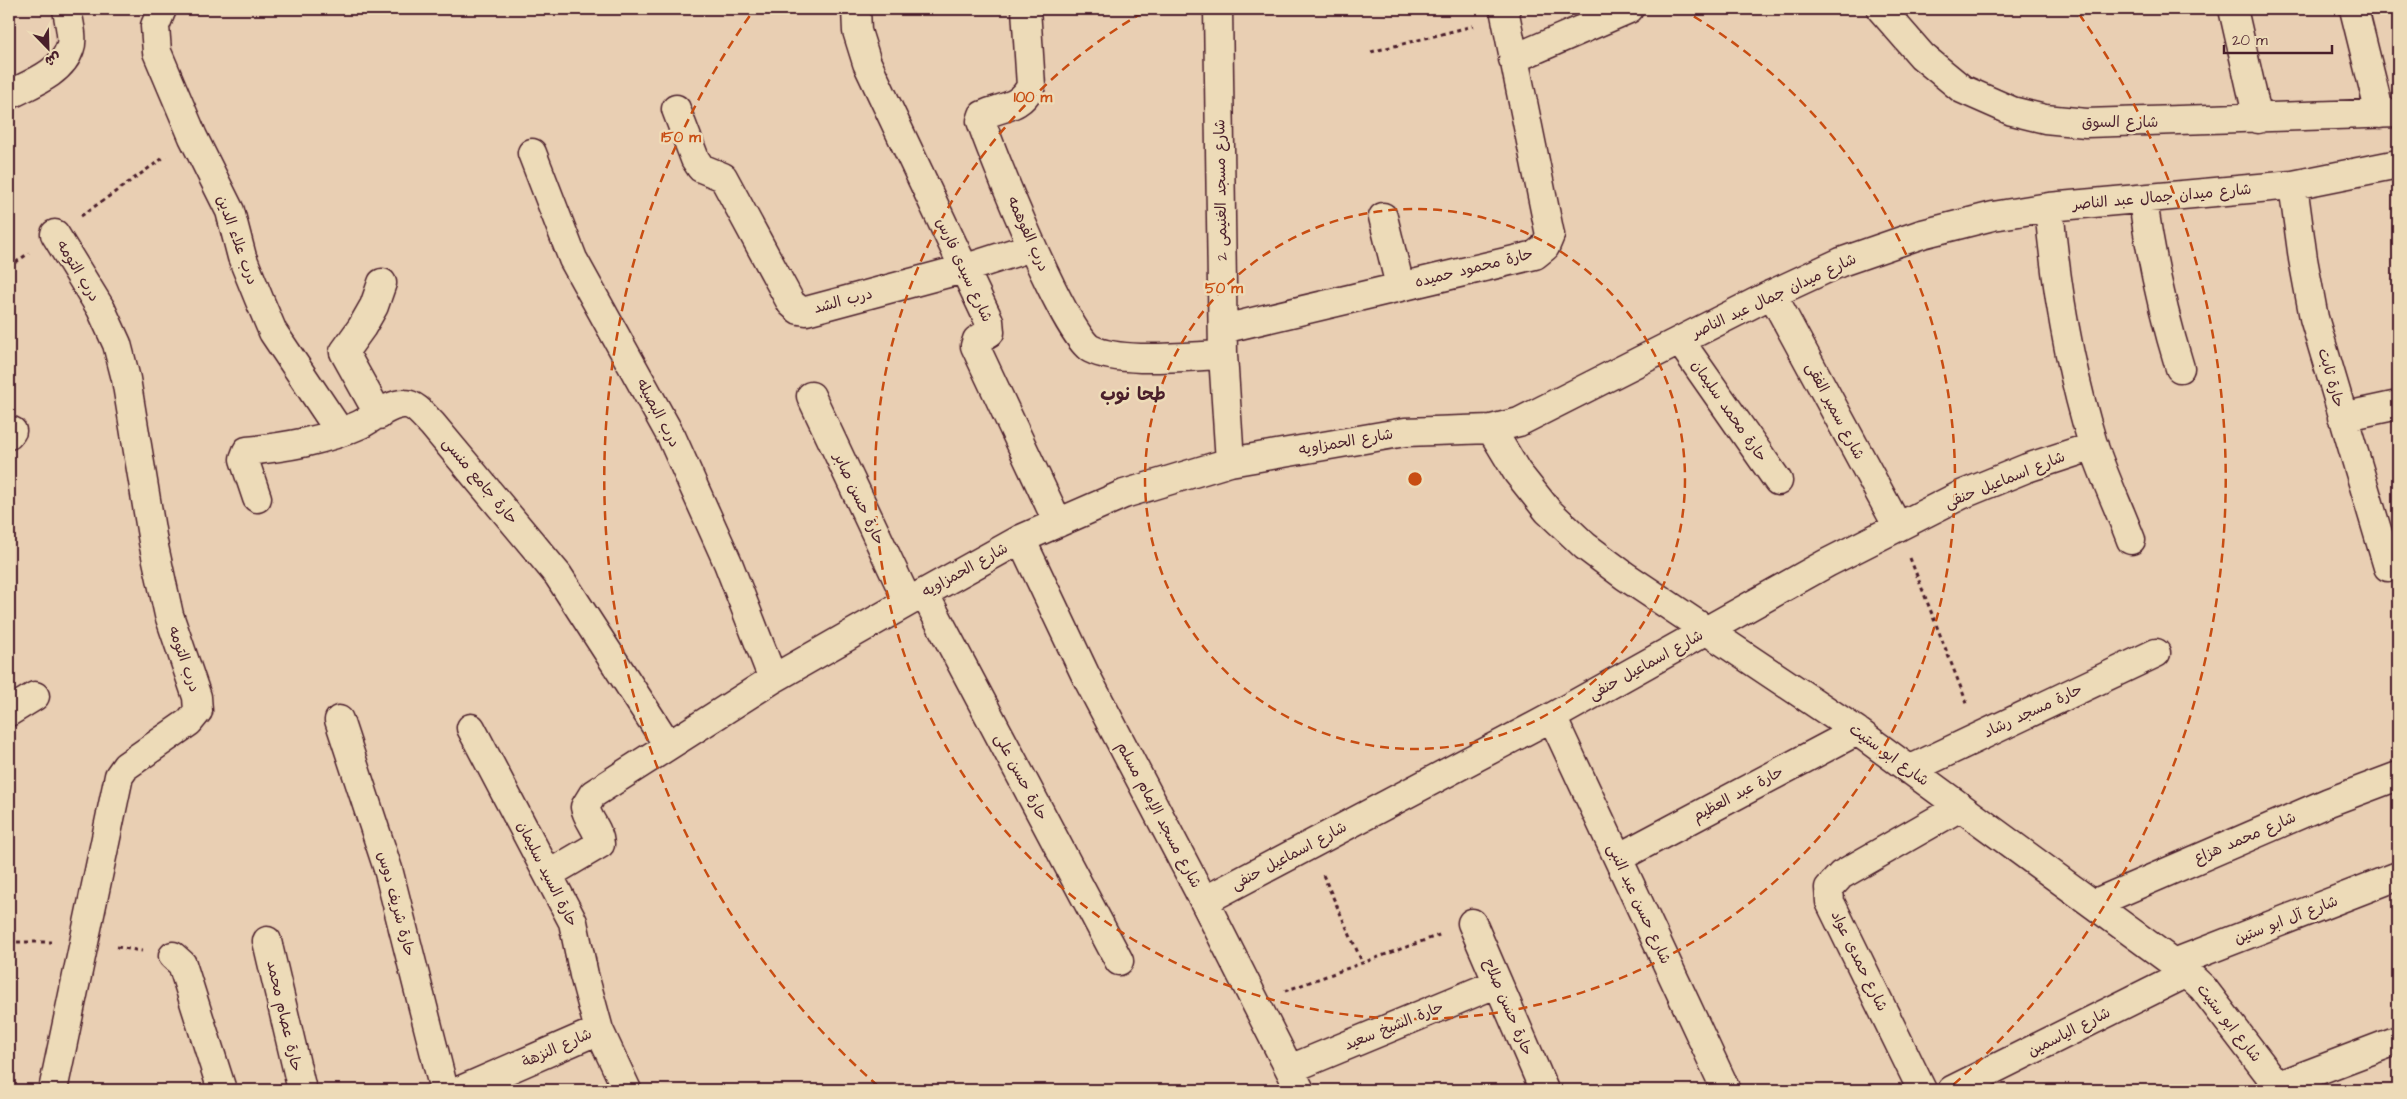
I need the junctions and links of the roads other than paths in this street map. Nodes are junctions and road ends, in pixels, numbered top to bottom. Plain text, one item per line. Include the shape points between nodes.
1 (66, 9) edge
2 (162, 9) edge
3 (856, 9) edge
4 (1026, 9) edge
5 (1218, 9) edge
6 (1628, 9) edge
7 (2233, 9) edge
8 (2354, 9) edge
9 (1884, 10) edge
10 (1505, 13) edge
11 (1513, 60) junction
12 (9, 95) edge
13 (676, 109) dead end
14 (2389, 114) edge
15 (2258, 119) junction
16 (532, 153) dead end
17 (2398, 164) edge
18 (2293, 185) junction
19 (2143, 200) junction
20 (2049, 207) junction
21 (1383, 217) dead end
22 (56, 234) road end
23 (1032, 247) junction
24 (963, 269) junction
25 (382, 283) dead end
26 (1400, 286) junction
27 (1772, 294) junction
28 (1680, 341) junction
29 (1223, 342) junction
30 (2180, 368) dead end
31 (810, 396) dead end
32 (2398, 405) edge
33 (379, 415) junction
34 (2342, 417) junction
35 (1491, 430) junction
36 (340, 432) junction
37 (2094, 446) junction
38 (1230, 462) junction
39 (1778, 481) dead end
40 (257, 498) dead end
41 (1058, 523) junction
42 (1898, 527) junction
43 (1021, 538) junction
44 (2131, 540) dead end
45 (2388, 567) dead end
46 (916, 598) junction
47 (1707, 631) junction
48 (2156, 652) dead end
49 (774, 679) junction
50 (35, 696) dead end
51 (9, 712) edge
52 (1552, 717) junction
53 (339, 720) dead end
54 (471, 728) dead end
55 (1857, 731) junction
56 (668, 745) junction
57 (1909, 770) junction
58 (2398, 776) edge
59 (1960, 807) junction
60 (1618, 858) junction
61 (549, 874) junction
62 (2398, 876) edge
63 (1204, 901) junction
64 (2093, 904) junction
65 (1472, 923) road end
66 (267, 941) dead end
67 (173, 956) road end
68 (1119, 961) dead end
69 (2181, 968) junction
70 (1498, 983) junction
71 (599, 1030) junction
72 (2398, 1040) edge
73 (1295, 1080) edge
74 (2279, 1088) edge
75 (53, 1090) edge
76 (222, 1090) edge
77 (302, 1090) edge
78 (444, 1090) edge
79 (461, 1090) edge
80 (627, 1090) edge
81 (1544, 1090) edge
82 (1726, 1090) edge
83 (1922, 1090) edge
84 (1952, 1090) edge

1 - 12 street via 71,47 62,62 43,78
2 - 36 street, درب علاء الدين via 155,26 157,52 193,137 230,211 242,258 273,332
3 - 24 street, شارع سيدى فارس via 857,31 867,63
4 - 23 street, درب الفوهمه via 1031,86 1017,104 982,115 981,121
5 - 29 street, شارع مسجد الغنيمى 2
6 - 11 street
7 - 15 street
8 - 14 street
9 - 15 street, شارع السوق via 1922,56 1962,89 2012,111 2086,124
10 - 11 street, حارة محمود حميده
11 - 26 street, حارة محمود حميده via 1550,235 1545,247 1535,254
13 - 24 street, درب الشد via 695,159 701,168 723,177 791,303 799,310 806,311
14 - 15 street, شارع السوق
16 - 49 street, درب البصيله via 573,259 672,438 728,563
17 - 18 street, شارع ميدان جمال عبد الناصر
18 - 19 street, شارع ميدان جمال عبد الناصر
18 - 34 street, حارة ثابت via 2314,318
19 - 20 street, شارع ميدان جمال عبد الناصر
19 - 30 street via 2163,314
20 - 27 street, شارع ميدان جمال عبد الناصر via 1993,216 1922,234 1842,262
20 - 37 street via 2060,304 2071,361
21 - 26 street
22 - 75 street, درب التومه via 101,309 117,344 169,615 197,697 198,711 189,722 126,766 119,776
23 - 24 street, درب الشد
23 - 29 street, درب الفوهمه via 1076,336 1088,348 1115,357
24 - 41 street, شارع سيدى فارس via 991,327 975,346
25 - 33 street via 370,313 344,352
26 - 29 street, حارة محمود حميده
27 - 28 street, شارع ميدان جمال عبد الناصر
27 - 42 street, شارع سمير الفقى
28 - 35 street, شارع ميدان جمال عبد الناصر via 1519,422
28 - 39 street, حارة محمد سليمان
29 - 38 street, شارع مسجد الغنيمى 2
31 - 46 street, حارة حسن صابر
32 - 34 street
33 - 36 street, حارة جامع منسى
33 - 56 street, حارة جامع منسى via 405,404 414,407 432,424 558,576
34 - 45 street, حارة ثابت
35 - 38 street, شارع الحمزاويه via 1405,432
35 - 47 street, شارع ابو ستيت via 1517,472 1548,511 1585,546
36 - 40 street, حارة جامع منسى via 314,440 247,451 244,459
37 - 42 street, شارع اسماعيل حنفى via 2026,468 1961,495
37 - 44 street
38 - 41 street, شارع الحمزاويه via 1124,494
41 - 43 street, شارع الحمزاويه
42 - 47 street, شارع اسماعيل حنفى
43 - 46 street, شارع الحمزاويه
43 - 63 street, شارع مسجد الإمام مسلم via 1085,674
46 - 49 street, شارع الحمزاويه
46 - 68 street, حارة حسن على
47 - 52 street, شارع اسماعيل حنفى
47 - 55 street, شارع ابو ستيت
48 - 57 street, حارة مسجد رشاد
49 - 56 street, شارع الحمزاويه
50 - 51 street
52 - 60 street, شارع حسن عبد النبى
52 - 63 street, شارع اسماعيل حنفى
53 - 78 street, حارة شريف دوس via 388,869
54 - 61 street, حارة السيد سليمان
55 - 57 street, شارع ابو ستيت
55 - 60 street, حارة عبد العظيم
56 - 61 street, شارع الحمزاويه via 593,794 585,807 600,834 600,844
57 - 59 street, شارع ابو ستيت
58 - 64 street, شارع محمد هزاع via 2329,802
59 - 64 street, شارع ابو ستيت
59 - 83 street, شارع حمدى عواد via 1841,875 1829,888 1830,902
60 - 82 street, شارع حسن عبد النبى
61 - 71 street, حارة السيد سليمان via 573,922
62 - 69 street, شارع آل ابو ستين
63 - 73 street, شارع مسجد الإمام مسلم
64 - 69 street, شارع ابو ستيت
65 - 70 street, حارة حسن صلاح
66 - 77 street, حارة عصام محمد
67 - 76 street via 182,964
69 - 74 street, شارع ابو ستيت via 2203,988
69 - 84 street, شارع الياسمين
70 - 73 street, حارة الشيخ سعيد
70 - 81 street, حارة حسن صلاح
71 - 79 street, شارع النزهة
71 - 80 street, حارة السيد سليمان
72 - 74 street

